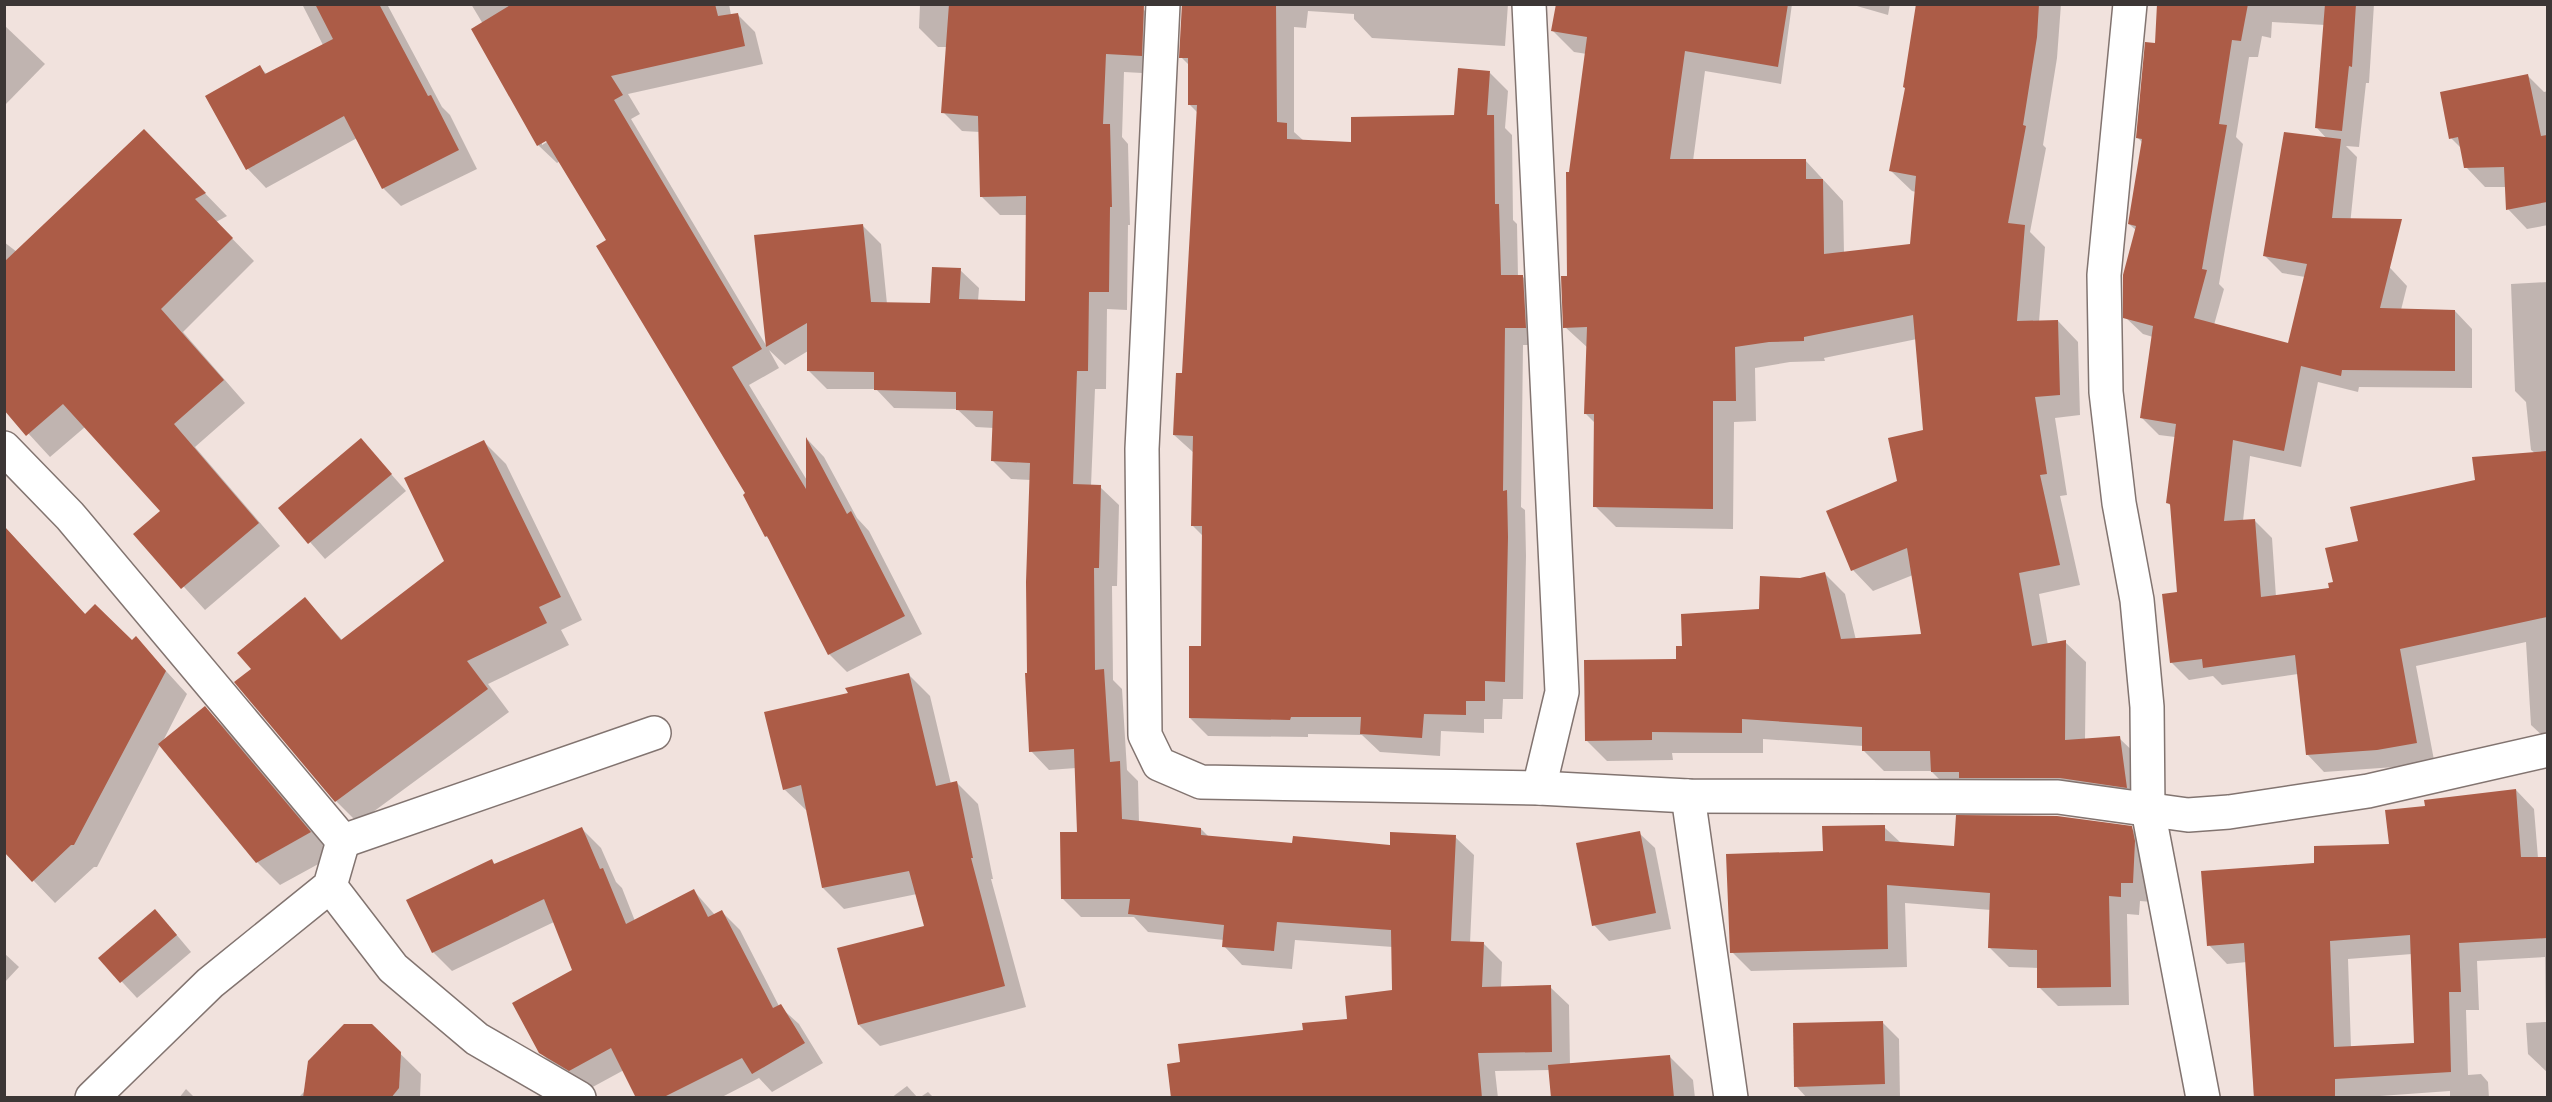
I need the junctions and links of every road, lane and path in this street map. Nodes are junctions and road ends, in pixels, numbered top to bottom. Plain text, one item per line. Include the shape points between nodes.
1 (1163, 4) edge
2 (1529, 4) edge
3 (2130, 4) edge
4 (4, 448) edge
5 (654, 733) dead end
6 (2547, 750) edge
7 (1539, 788) junction
8 (1688, 796) junction
9 (2148, 810) junction
10 (343, 841) junction
11 (330, 886) junction
12 (92, 1098) edge
13 (579, 1098) edge
14 (1731, 1098) edge
15 (2202, 1098) edge

1 - 7 street via 1142,449 1145,735 1159,764 1201,782
2 - 7 street via 1562,692
3 - 9 street via 2104,275 2105,369 2120,503 2137,600 2147,707
4 - 10 street via 70,516
5 - 10 street
6 - 9 street via 2368,791 2219,813 2188,815
7 - 8 street
8 - 9 street via 2058,797
8 - 14 street
9 - 15 street
10 - 11 street
11 - 12 street via 210,983
11 - 13 street via 401,975 477,1039

